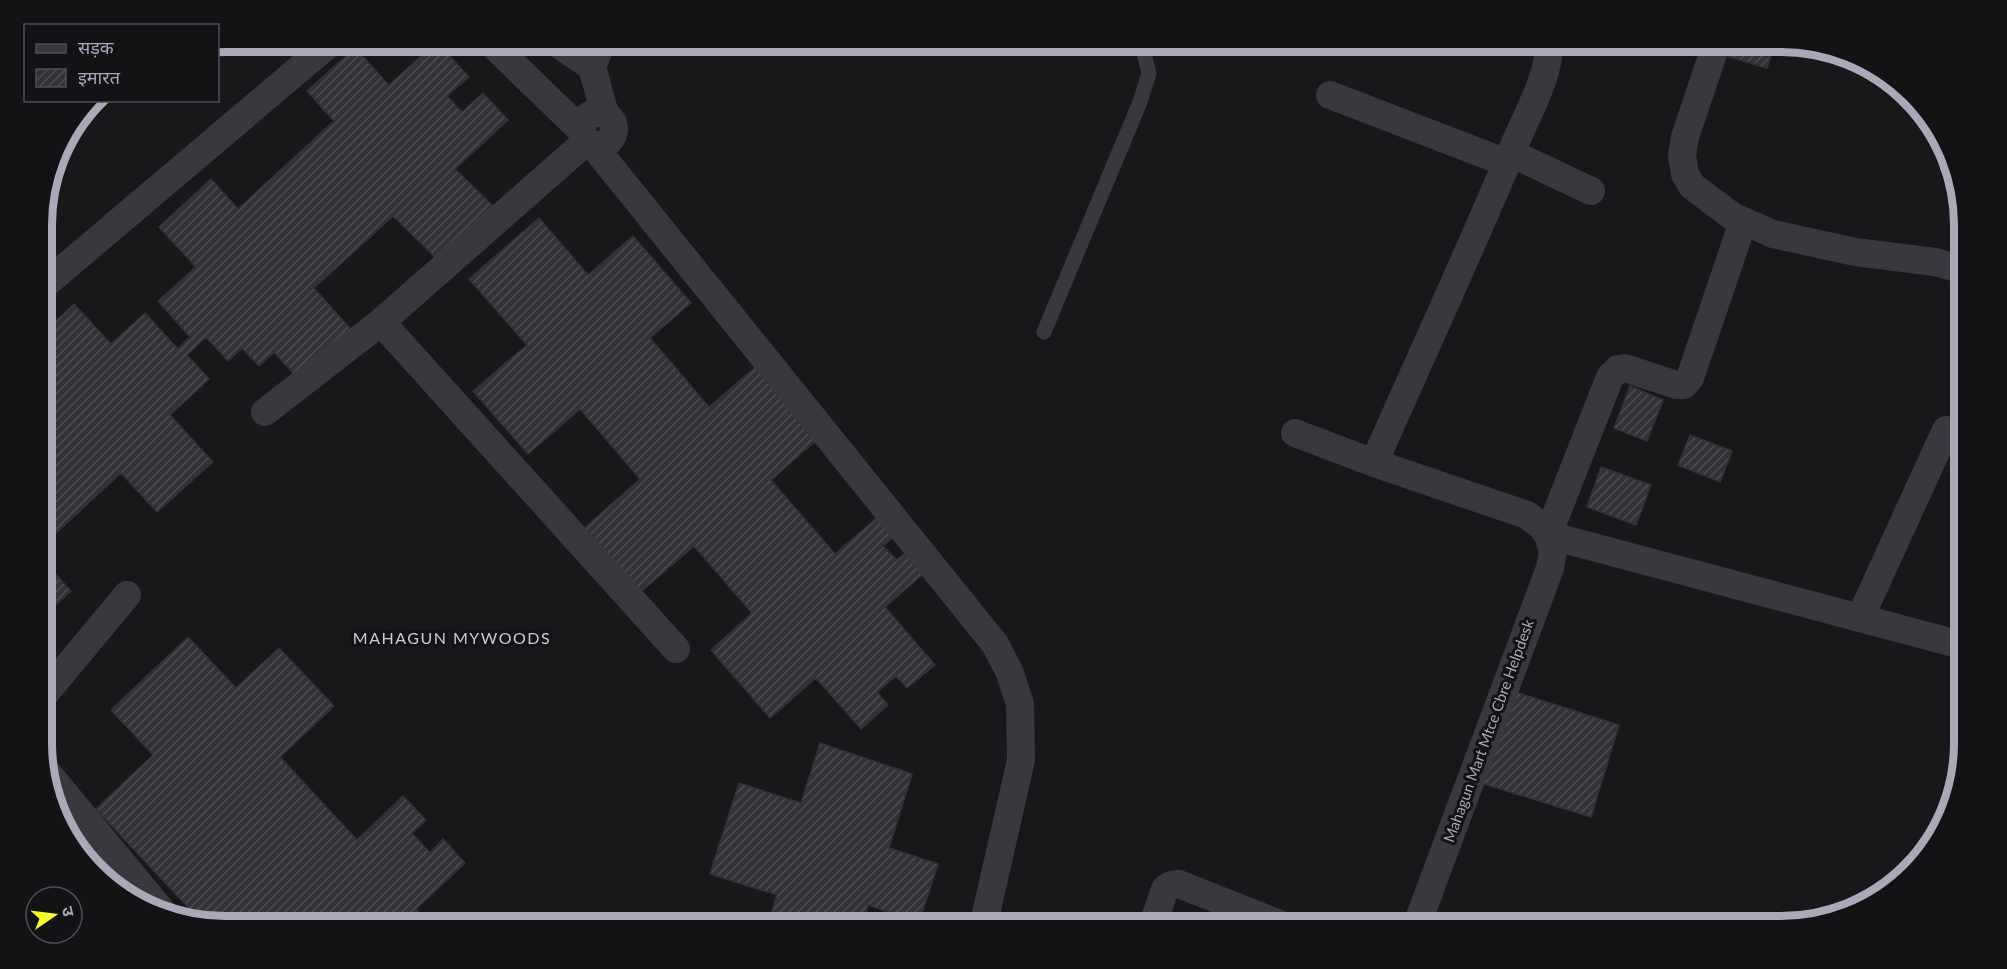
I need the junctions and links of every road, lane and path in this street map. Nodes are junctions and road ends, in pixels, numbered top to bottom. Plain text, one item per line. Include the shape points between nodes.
1 (319, 52) edge
2 (500, 52) edge
3 (1144, 52) edge
4 (1550, 52) edge
5 (1714, 52) edge
6 (597, 54) edge
7 (1330, 95) dead end
8 (587, 139) junction
9 (1509, 158) junction
10 (1591, 191) dead end
11 (1743, 222) junction
12 (1954, 267) edge
13 (53, 278) edge
14 (381, 322) junction
15 (1044, 332) dead end
16 (265, 412) dead end
17 (1946, 430) dead end
18 (1295, 433) dead end
19 (1374, 463) junction
20 (1548, 535) junction
21 (127, 595) dead end
22 (1860, 618) junction
23 (1954, 643) edge
24 (676, 649) dead end
25 (52, 686) edge
26 (60, 793) edge
27 (151, 899) edge
28 (986, 916) edge
29 (1156, 916) edge
30 (1259, 916) edge
31 (1420, 916) edge

1 - 13 street
2 - 8 street
3 - 15 lane via 1149,73 1140,102
4 - 9 street
5 - 11 street via 1685,137 1684,174 1692,186
6 - 8 street via 605,114 614,127 612,137 603,144
7 - 9 street
8 - 14 street
8 - 28 street via 995,644 1020,704 1021,760
9 - 10 street
9 - 19 street
11 - 12 street via 1773,234 1855,252
11 - 20 street via 1690,378 1684,385 1676,385 1625,368 1610,377
14 - 16 street
14 - 24 street
17 - 22 street
18 - 19 street
19 - 20 street via 1527,515
20 - 22 street
20 - 31 street, Mahagun Mart Mtce Cbre Helpdesk via 1553,551 1550,568
21 - 25 street
22 - 23 street
26 - 27 street
29 - 30 street via 1165,889 1179,884

